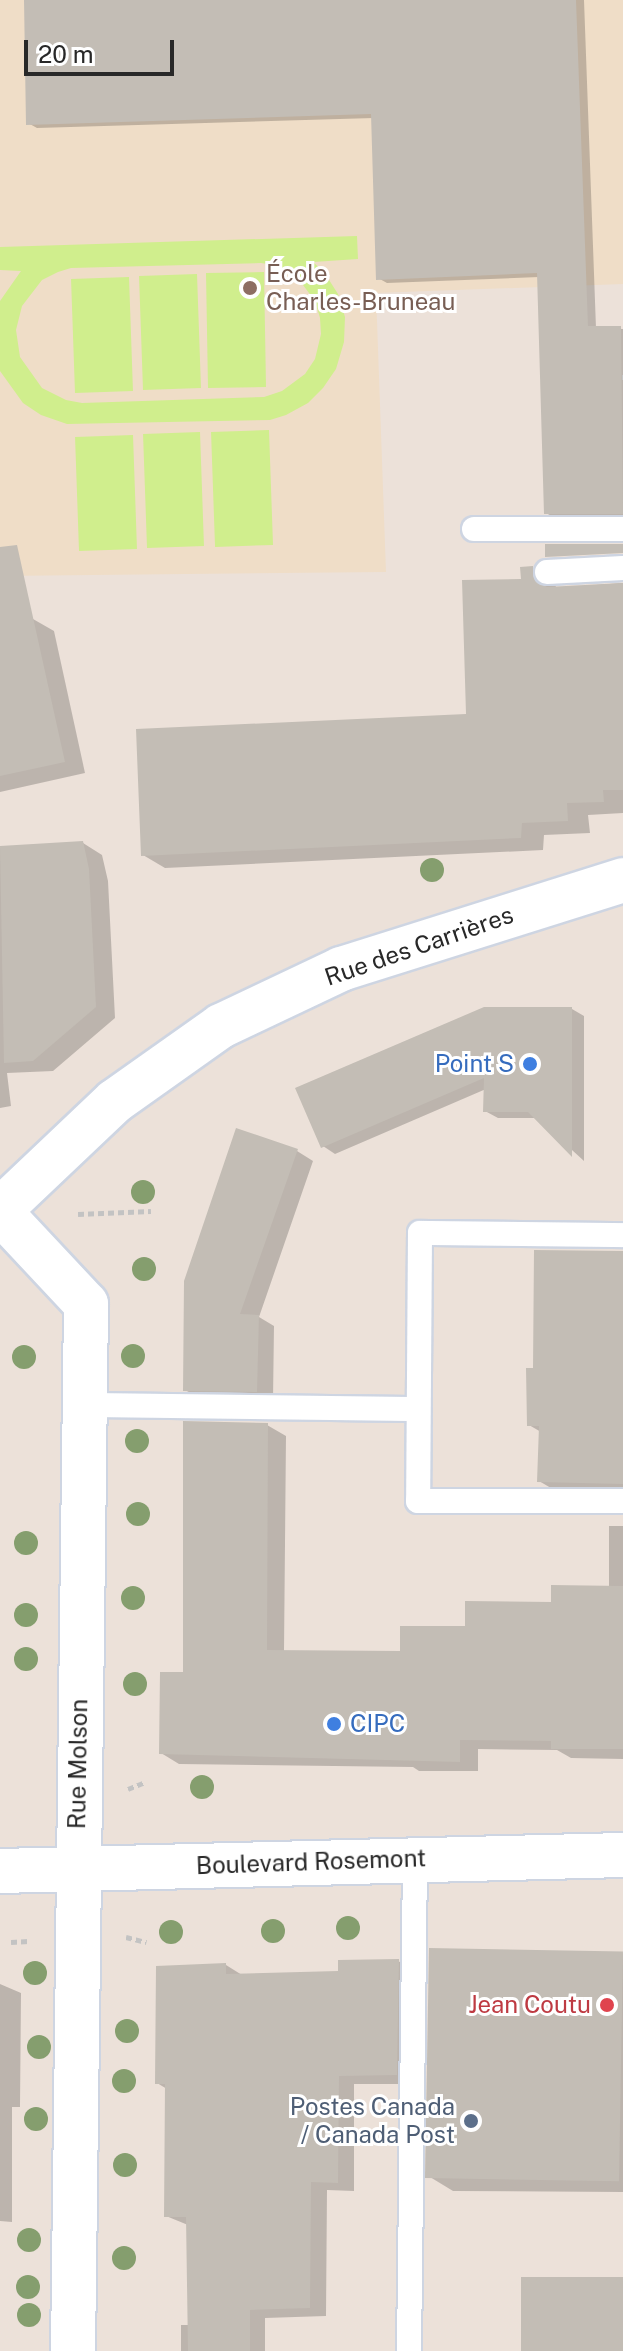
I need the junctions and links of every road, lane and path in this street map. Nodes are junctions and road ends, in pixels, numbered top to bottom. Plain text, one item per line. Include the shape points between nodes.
1 (474, 529) dead end
2 (623, 529) edge
3 (623, 568) edge
4 (547, 572) dead end
5 (623, 880) edge
6 (0, 1211) edge
7 (151, 1211) dead end
8 (78, 1214) dead end
9 (623, 1235) edge
10 (84, 1405) junction
11 (418, 1409) junction
12 (623, 1501) edge
13 (145, 1782) dead end
14 (119, 1792) dead end
15 (623, 1855) edge
16 (415, 1859) junction
17 (77, 1869) junction
18 (0, 1871) edge
19 (73, 2351) edge
20 (409, 2351) edge

1 - 2 lane
3 - 4 lane
5 - 6 street, Rue des Carrières via 341,969 221,1026 115,1101
6 - 10 street, Rue Molson via 86,1304
7 - 8 path
9 - 11 lane via 420,1233
10 - 11 lane
10 - 17 street, Rue Molson
11 - 12 lane via 418,1501
13 - 14 path
15 - 16 street, Boulevard Rosemont
16 - 17 street, Boulevard Rosemont
16 - 20 lane
17 - 18 street, Boulevard Rosemont
17 - 19 street, Rue Molson

